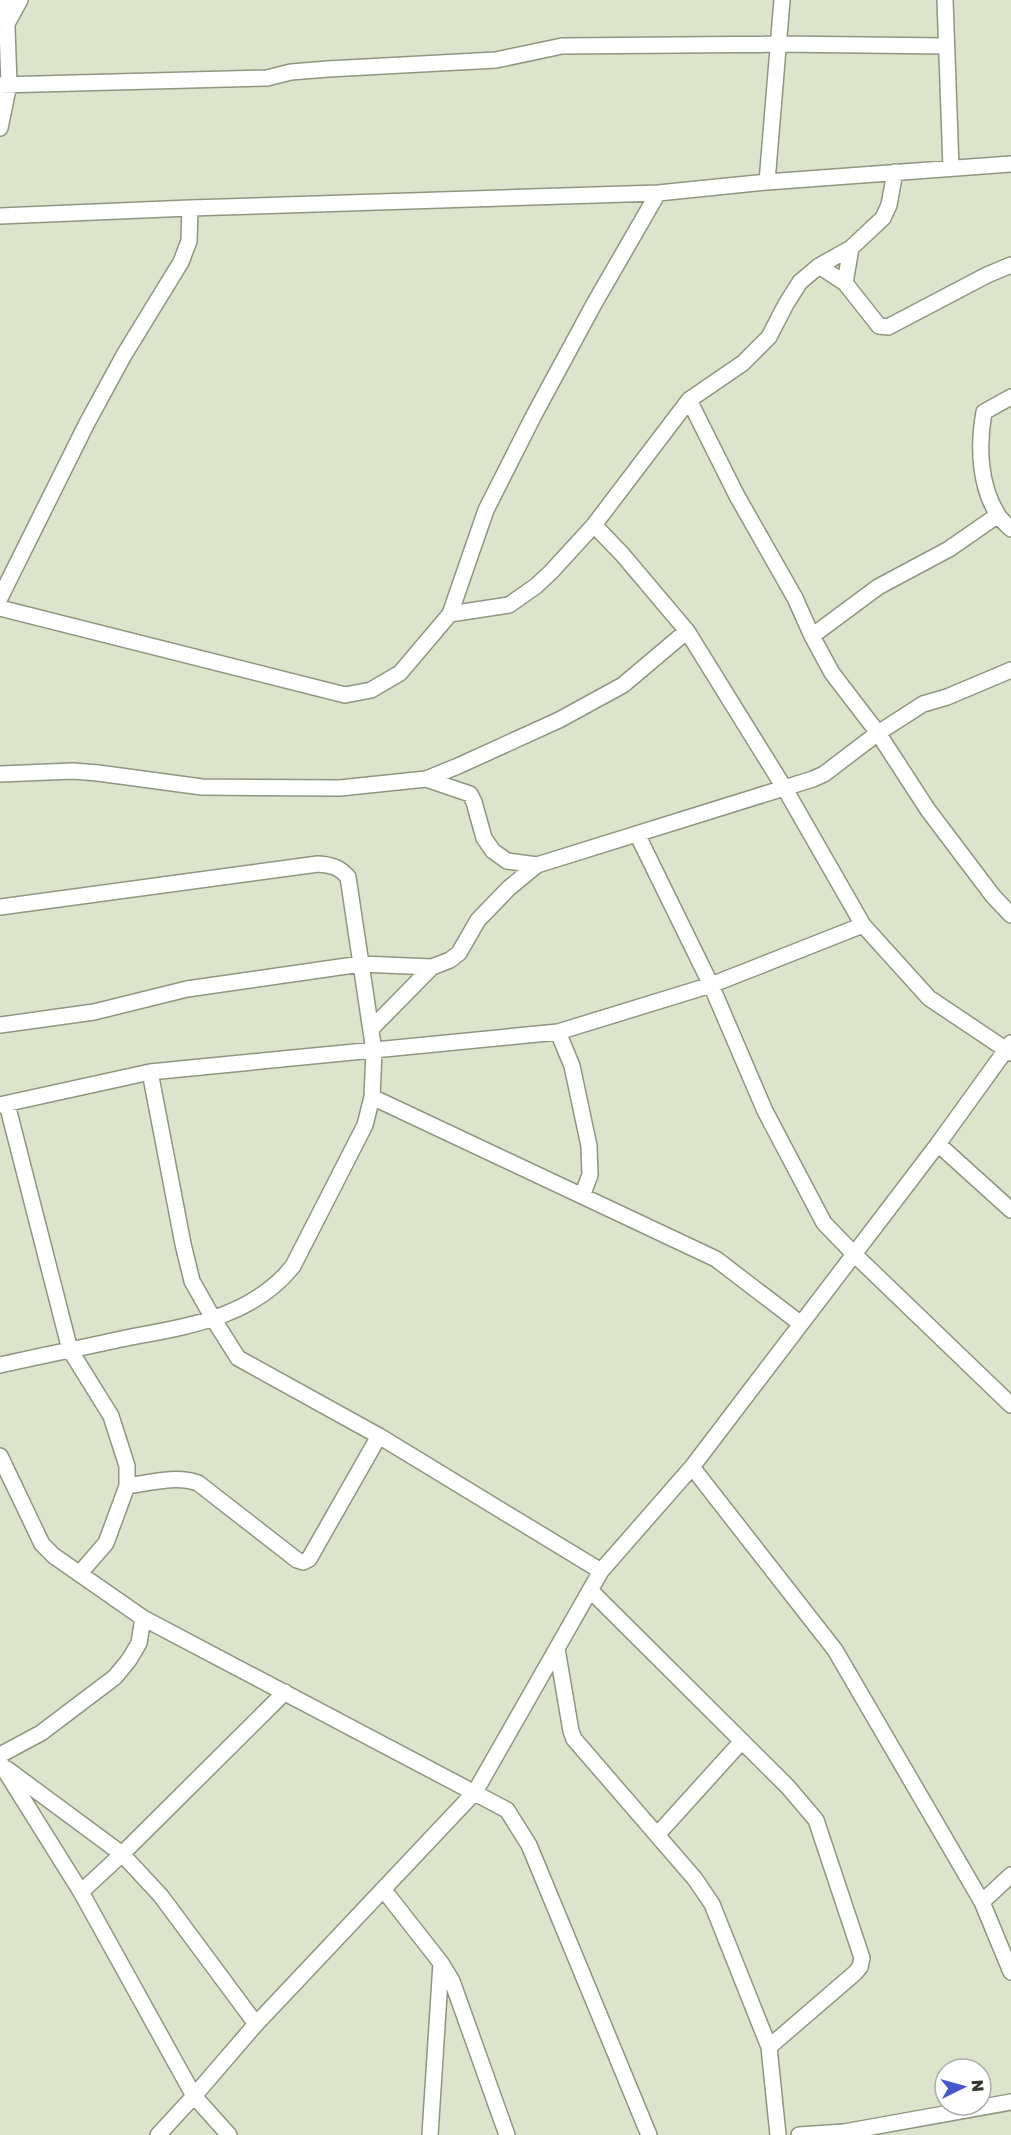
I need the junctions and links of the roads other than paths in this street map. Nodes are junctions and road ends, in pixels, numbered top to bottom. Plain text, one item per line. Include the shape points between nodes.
1 (6, 0) edge
2 (20, 0) edge
3 (782, 0) edge
4 (945, 0) edge
5 (7, 25) junction
6 (779, 44) junction
7 (946, 46) junction
8 (5, 85) edge
9 (0, 128) edge
10 (1011, 164) edge
11 (951, 168) junction
12 (895, 172) junction
13 (767, 182) junction
14 (658, 193) junction
15 (190, 208) junction
16 (0, 216) edge
17 (851, 248) junction
18 (819, 266) junction
19 (1011, 266) edge
20 (845, 283) junction
21 (1011, 397) edge
22 (689, 400) junction
23 (998, 515) junction
24 (594, 525) junction
25 (1011, 529) edge
26 (0, 598) edge
27 (0, 608) edge
28 (450, 614) junction
29 (687, 632) junction
30 (812, 636) junction
31 (1011, 670) edge
32 (878, 733) junction
33 (0, 774) edge
34 (426, 779) junction
35 (785, 789) junction
36 (637, 834) junction
37 (537, 865) junction
38 (0, 907) edge
39 (1011, 915) edge
40 (863, 925) junction
41 (361, 964) junction
42 (432, 966) junction
43 (711, 985) junction
44 (0, 1025) edge
45 (371, 1029) junction
46 (558, 1032) junction
47 (1009, 1049) edge
48 (374, 1051) junction
49 (150, 1072) junction
50 (372, 1097) junction
51 (3, 1104) edge
52 (938, 1144) junction
53 (582, 1196) junction
54 (1011, 1210) edge
55 (854, 1254) junction
56 (214, 1320) junction
57 (801, 1324) junction
58 (70, 1350) junction
59 (0, 1365) edge
60 (1011, 1405) edge
61 (379, 1436) junction
62 (0, 1456) edge
63 (692, 1467) junction
64 (127, 1486) junction
65 (601, 1571) junction
66 (80, 1573) junction
67 (590, 1590) junction
68 (143, 1618) junction
69 (556, 1649) junction
70 (285, 1692) junction
71 (742, 1741) junction
72 (0, 1755) edge
73 (0, 1763) edge
74 (475, 1792) junction
75 (657, 1835) junction
76 (122, 1854) junction
77 (1011, 1875) edge
78 (383, 1889) junction
79 (81, 1892) junction
80 (982, 1902) junction
81 (441, 1963) junction
82 (1011, 1972) edge
83 (256, 2024) junction
84 (769, 2047) junction
85 (195, 2096) junction
86 (1011, 2102) edge
87 (845, 2133) edge
88 (158, 2135) edge
89 (229, 2135) edge
90 (430, 2135) edge
91 (507, 2135) edge
92 (649, 2135) edge
93 (778, 2135) edge
94 (799, 2135) edge

1 - 5 street
2 - 5 street
3 - 6 street
4 - 7 street
5 - 8 street
6 - 7 street
6 - 8 street via 562,46 496,60 328,69 267,78
6 - 13 street
7 - 11 street
8 - 9 street
10 - 11 street
11 - 12 street
12 - 13 street
12 - 17 street via 883,218
13 - 14 street
14 - 15 street
14 - 28 street via 555,376 486,510
15 - 16 street
15 - 26 street via 189,241 181,262 87,423
17 - 18 street
17 - 20 street
18 - 20 street
18 - 22 street via 801,282 769,337 743,363
19 - 20 street via 888,327 879,326
21 - 23 street via 984,412 980,431 983,480
22 - 24 street
22 - 30 street
23 - 25 street
23 - 30 street via 949,549 878,588
24 - 28 street via 551,572 509,605
24 - 29 street
27 - 28 street via 345,695 370,690 400,673
29 - 34 street via 623,685 559,720
29 - 35 street
30 - 32 street via 832,673
31 - 32 street via 923,704
32 - 35 street via 824,774
32 - 39 street via 928,810
33 - 34 street via 99,772 202,788 340,788
34 - 37 street via 470,794 484,838 507,861
35 - 36 street
35 - 40 street
36 - 37 street
36 - 43 street
37 - 42 street via 478,920 459,953
38 - 41 street via 330,865 348,877
40 - 43 street
40 - 47 street via 929,998
41 - 42 street
41 - 44 street via 187,989 93,1011
41 - 45 street
42 - 45 street
43 - 46 street
43 - 55 street via 765,1111 824,1222
45 - 48 street
46 - 48 street
46 - 53 street via 572,1066 589,1146 590,1175
47 - 52 street
48 - 49 street
48 - 50 street
49 - 51 street
49 - 56 street via 192,1281
50 - 53 street
50 - 56 street via 365,1125 293,1266 271,1289
51 - 58 street
52 - 54 street
52 - 55 street
53 - 57 street via 716,1259
55 - 57 street
55 - 60 street
56 - 58 street
56 - 61 street via 243,1362
57 - 63 street
58 - 59 street
58 - 64 street via 111,1416 127,1466
61 - 64 street via 309,1559 303,1562 198,1483 178,1479
61 - 65 street
62 - 66 street via 42,1544
63 - 65 street
63 - 80 street via 835,1650
64 - 66 street via 106,1543
65 - 67 street
66 - 68 street
67 - 69 street
67 - 71 street
68 - 70 street
68 - 72 street via 139,1642 115,1677 41,1733
69 - 74 street
69 - 75 street via 574,1739
70 - 74 street
70 - 76 street
71 - 75 street
71 - 84 street via 816,1820 862,1958 855,1973
73 - 76 street
73 - 79 street
74 - 78 street
74 - 92 street via 507,1810 529,1845
75 - 84 street via 712,1904
76 - 79 street
76 - 83 street via 161,1896
77 - 80 street
78 - 81 street
78 - 83 street
79 - 85 street
80 - 82 street
81 - 90 street
81 - 91 street via 461,2003
83 - 85 street
84 - 93 street
85 - 88 street
85 - 89 street
86 - 87 street
87 - 94 street

